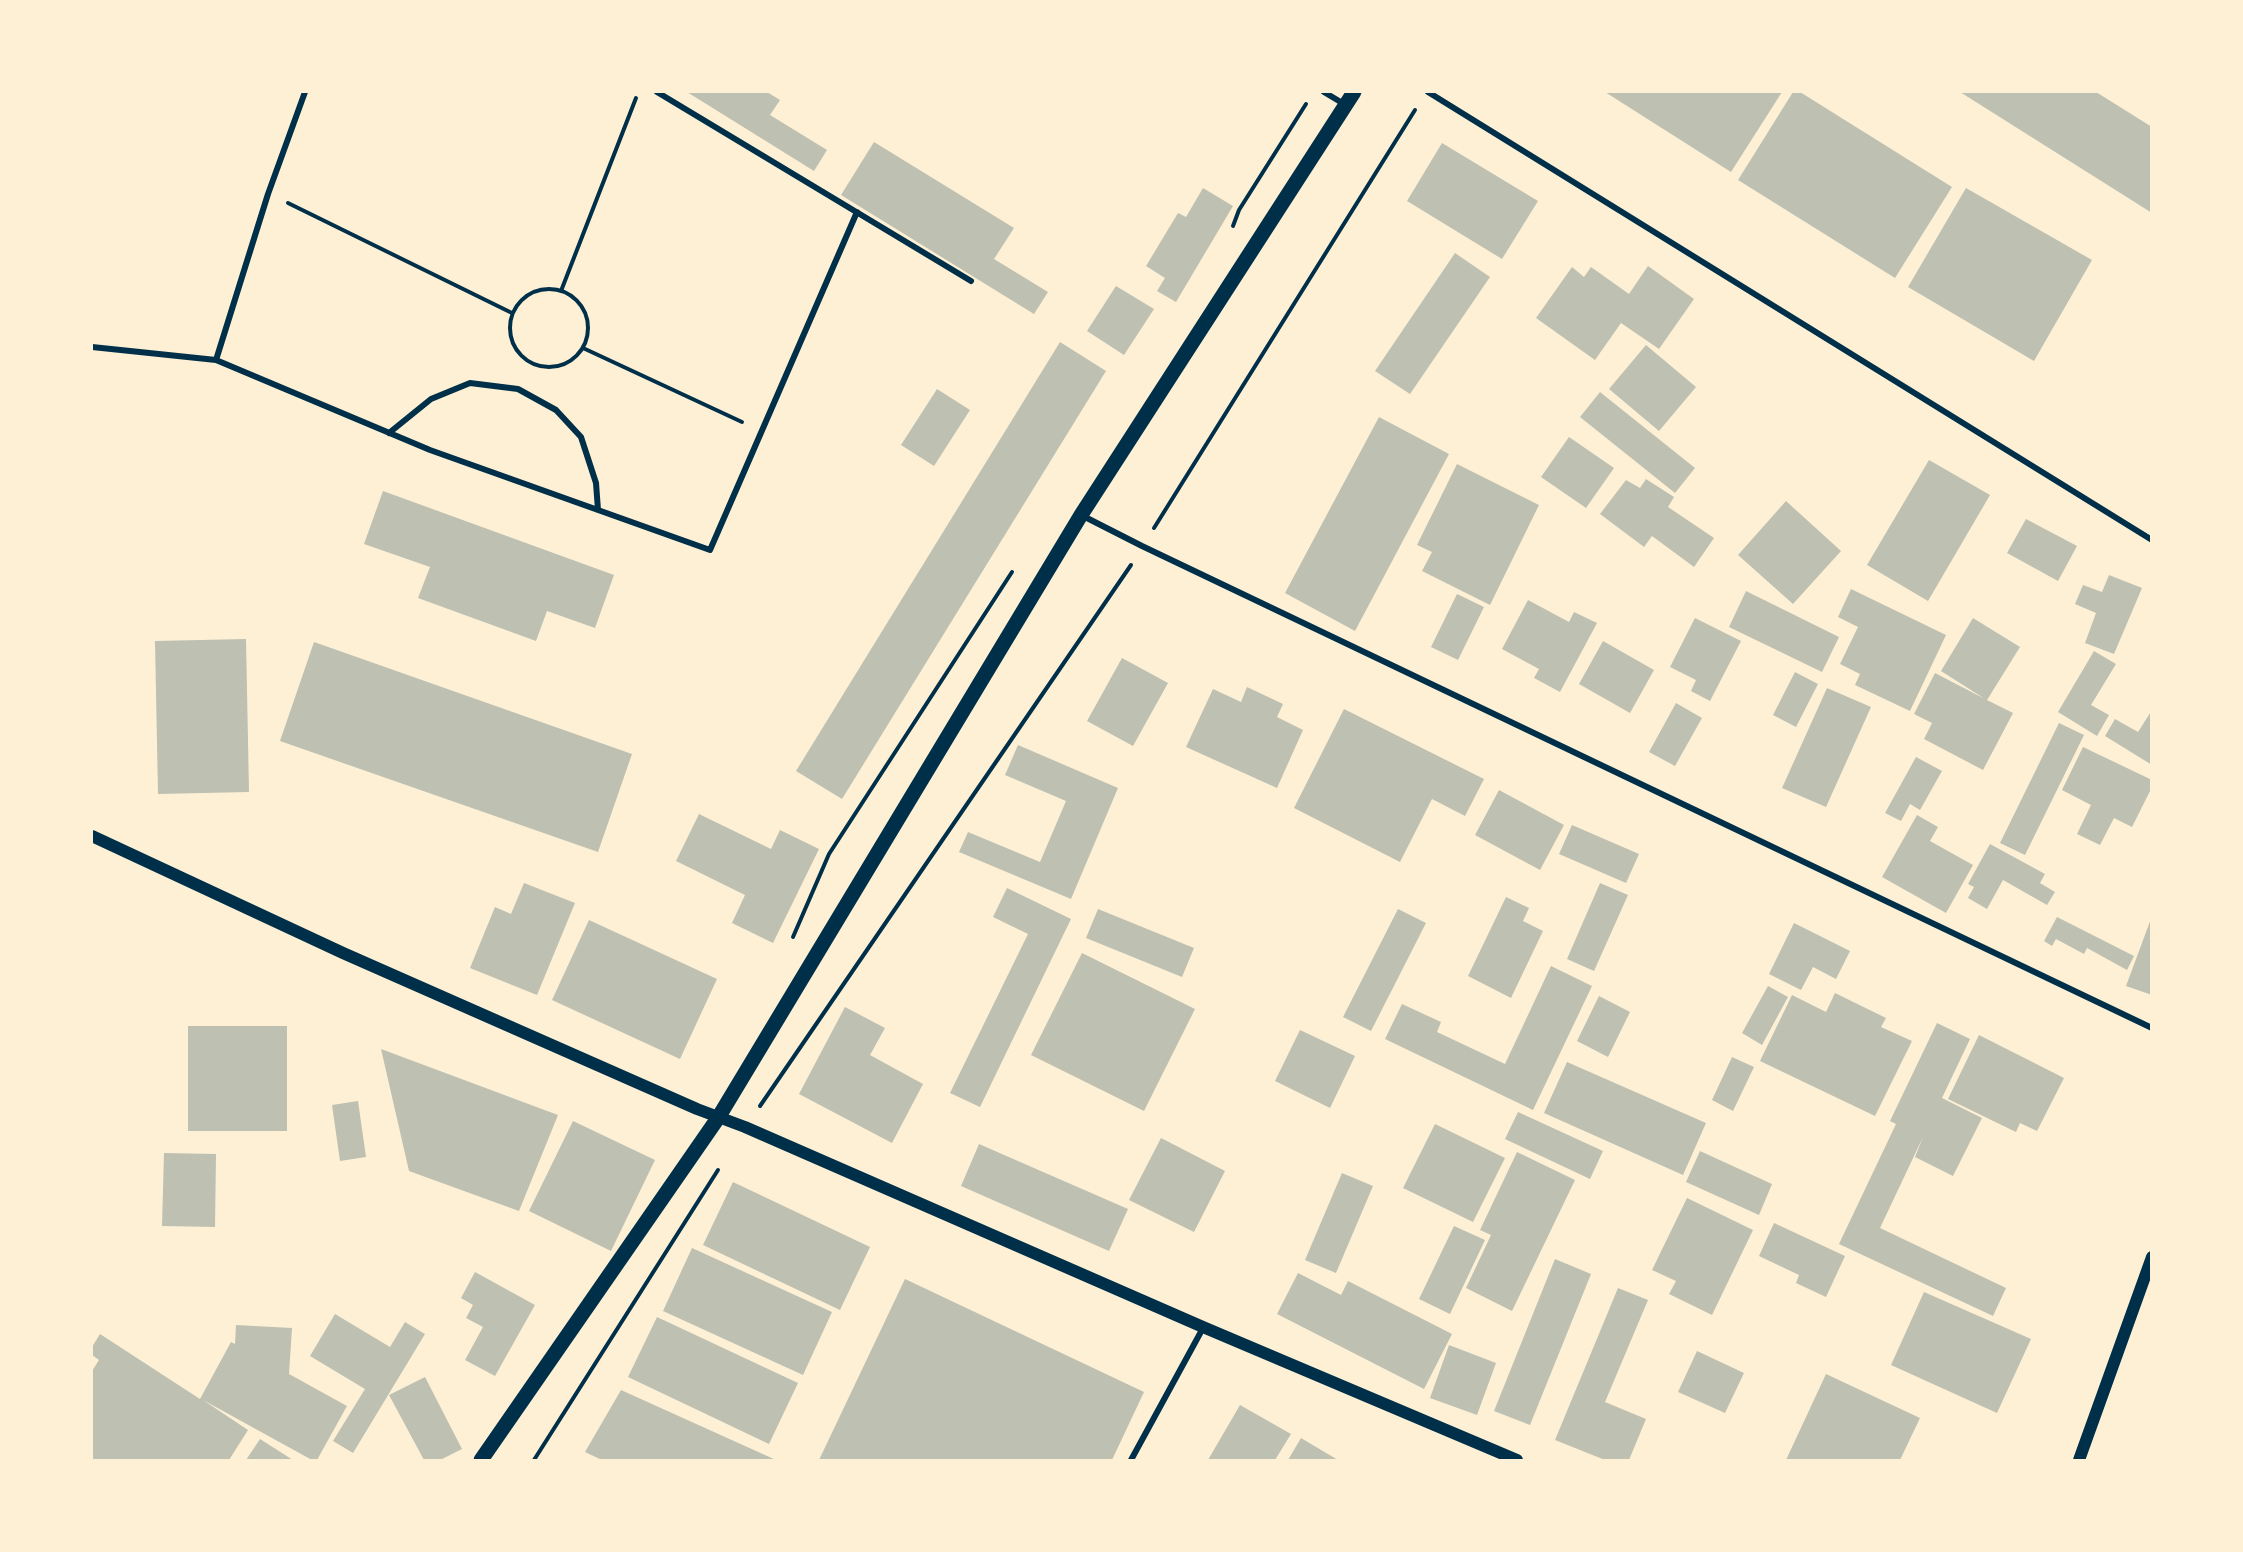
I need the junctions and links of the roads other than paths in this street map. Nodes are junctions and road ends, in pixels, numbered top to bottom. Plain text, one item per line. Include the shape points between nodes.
1 (305, 92) edge
2 (657, 92) edge
3 (1324, 92) edge
4 (1354, 92) edge
5 (1428, 92) edge
6 (1345, 105) junction
7 (857, 212) junction
8 (971, 281) dead end
9 (92, 347) edge
10 (216, 360) junction
11 (388, 432) junction
12 (598, 510) junction
13 (1081, 515) junction
14 (2151, 540) edge
15 (92, 836) edge
16 (2151, 1028) edge
17 (718, 1118) junction
18 (2151, 1257) edge
19 (1203, 1327) junction
20 (481, 1461) edge
21 (1131, 1461) edge
22 (1517, 1461) edge
23 (2079, 1461) edge

1 - 10 street
2 - 7 street
3 - 6 street
4 - 6 main road
5 - 14 street
6 - 13 main road
7 - 8 street
7 - 12 street via 710,550
9 - 10 street
10 - 11 street
11 - 12 street
11 - 12 street via 431,399 470,383 518,389 556,410 581,437 596,483
13 - 16 street
13 - 17 main road
15 - 17 main road via 343,953
17 - 19 main road
17 - 20 main road
18 - 23 main road
19 - 21 street
19 - 22 main road

